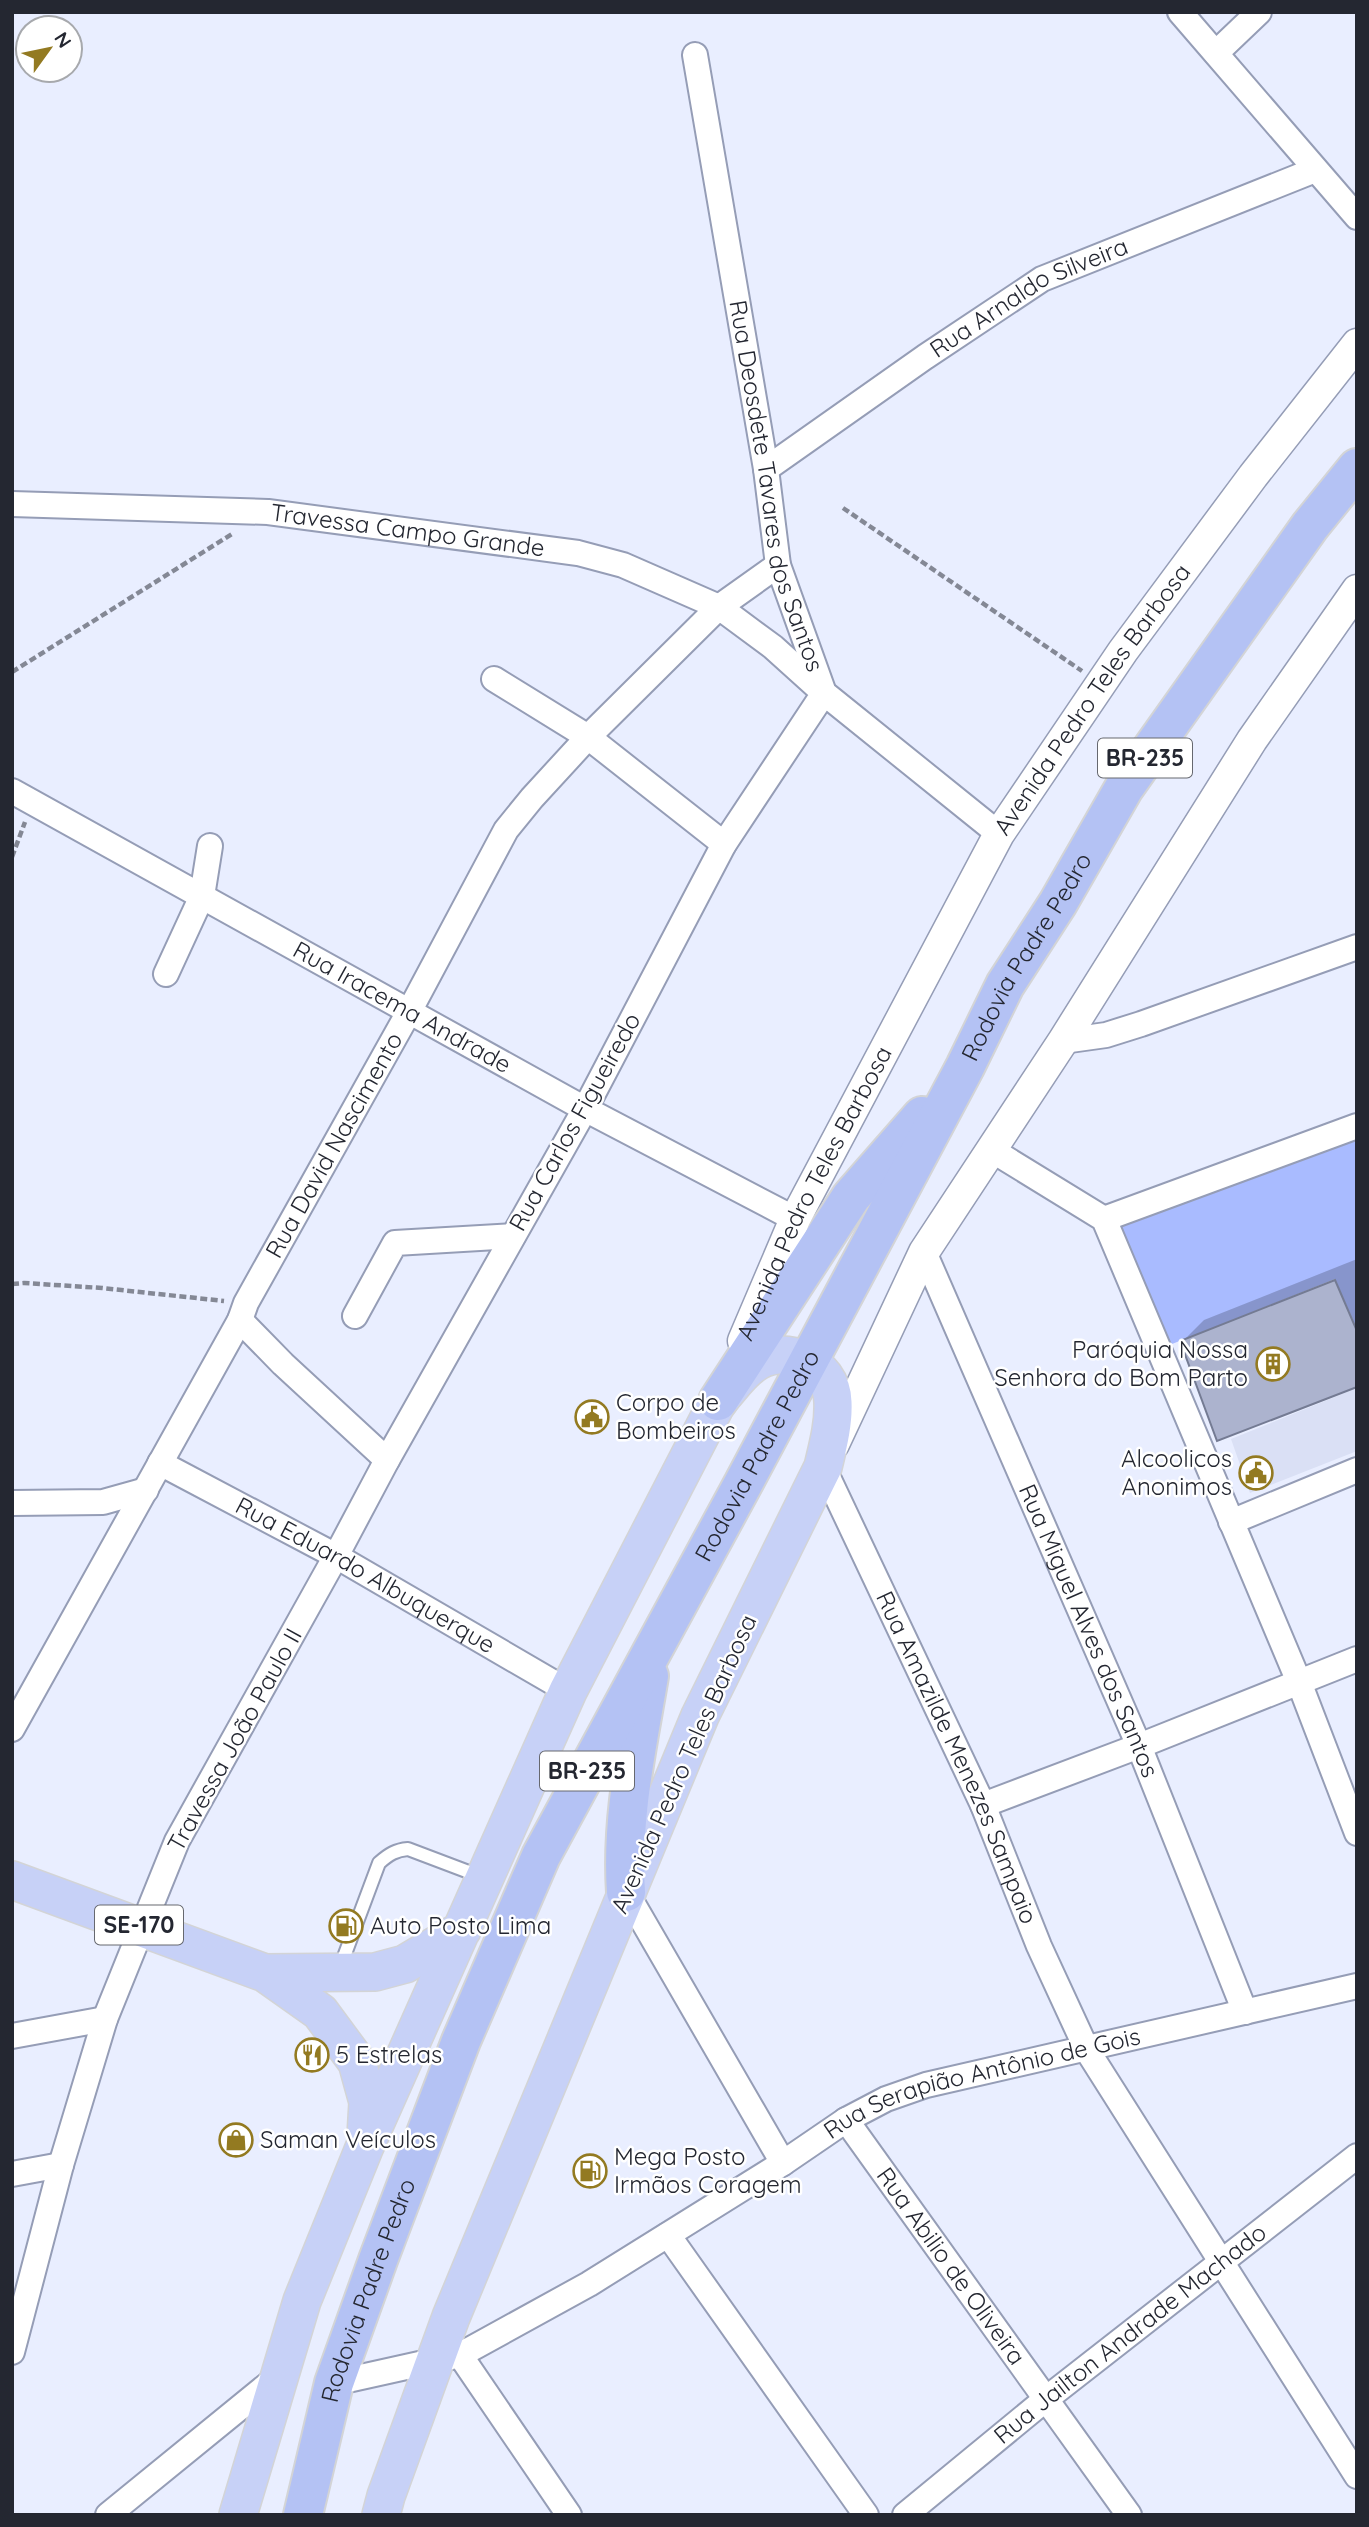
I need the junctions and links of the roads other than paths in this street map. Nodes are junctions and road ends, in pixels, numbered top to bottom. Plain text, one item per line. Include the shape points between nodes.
1 (1180, 12) edge
2 (1259, 12) edge
3 (1216, 53) junction
4 (695, 55) dead end
5 (1315, 170) junction
6 (1357, 216) edge
7 (1357, 344) edge
8 (1357, 468) edge
9 (766, 469) junction
10 (12, 504) edge
11 (778, 565) junction
12 (1357, 590) edge
13 (719, 607) junction
14 (495, 679) dead end
15 (824, 693) junction
16 (589, 737) junction
17 (22, 796) edge
18 (999, 834) junction
19 (724, 844) junction
20 (209, 846) dead end
21 (201, 896) junction
22 (1357, 947) edge
23 (166, 974) dead end
24 (410, 1010) junction
25 (1063, 1041) junction
26 (965, 1067) junction
27 (585, 1109) junction
28 (1357, 1126) edge
29 (990, 1149) junction
30 (795, 1219) junction
31 (1104, 1219) junction
32 (513, 1236) junction
33 (924, 1252) junction
34 (243, 1312) junction
35 (355, 1316) dead end
36 (809, 1361) junction
37 (718, 1401) junction
38 (387, 1460) junction
39 (160, 1463) junction
40 (823, 1467) junction
41 (1357, 1470) edge
42 (146, 1490) junction
43 (12, 1503) edge
44 (1231, 1522) junction
45 (336, 1556) junction
46 (654, 1646) junction
47 (1357, 1659) edge
48 (1299, 1682) junction
49 (568, 1691) junction
50 (12, 1730) edge
51 (1139, 1746) junction
52 (983, 1805) junction
53 (1357, 1833) edge
54 (485, 1878) junction
55 (12, 1880) edge
56 (626, 1892) junction
57 (144, 1927) junction
58 (462, 1930) junction
59 (265, 1973) junction
60 (337, 1973) junction
61 (1357, 1986) edge
62 (1245, 2012) junction
63 (105, 2019) junction
64 (12, 2036) edge
65 (1087, 2050) junction
66 (846, 2120) junction
67 (365, 2146) junction
68 (1357, 2156) edge
69 (783, 2163) junction
70 (61, 2165) junction
71 (12, 2174) edge
72 (668, 2235) junction
73 (1222, 2261) junction
74 (12, 2352) edge
75 (448, 2358) junction
76 (282, 2372) junction
77 (334, 2383) junction
78 (1046, 2399) junction
79 (1357, 2476) edge
80 (107, 2515) edge
81 (238, 2515) edge
82 (303, 2515) edge
83 (381, 2515) edge
84 (569, 2515) edge
85 (866, 2515) edge
86 (905, 2515) edge
87 (1129, 2515) edge

1 - 3 street
2 - 3 street
3 - 5 street
4 - 9 street, Rua Deosdete Tavares dos Santos
5 - 6 street
5 - 9 street, Rua Arnaldo Silveira via 1042,279
7 - 18 street, Avenida Pedro Teles Barbosa via 1253,476 1101,684
8 - 26 highway, Rodovia Padre Pedro / BR-235 via 1124,788 1005,985
9 - 11 street, Rua Deosdete Tavares dos Santos
10 - 13 street, Travessa Campo Grande via 268,512 578,553 623,565
11 - 13 street
11 - 15 street, Rua Deosdete Tavares dos Santos
12 - 25 street, Avenida Pedro Teles Barbosa via 1252,740
13 - 15 street, Travessa Campo Grande
13 - 16 street, Rua David Nascimento
14 - 16 street
15 - 18 street, Rua Deosdete Tavares dos Santos
15 - 19 street, Rua Carlos Figueiredo
16 - 19 street
16 - 24 street, Rua David Nascimento via 506,830
17 - 21 street, Rua Iracema Andrade
18 - 30 street, Avenida Pedro Teles Barbosa
19 - 27 street, Rua Carlos Figueiredo
20 - 21 street
21 - 23 street
21 - 24 street, Rua Iracema Andrade
22 - 25 street via 1129,1028
24 - 27 street, Rua Iracema Andrade
24 - 34 street, Rua David Nascimento
25 - 29 street, Avenida Pedro Teles Barbosa
26 - 36 highway, Rodovia Padre Pedro / BR-235
26 - 37 highway via 851,1197
27 - 30 street, Rua Iracema Andrade
27 - 32 street, Rua Carlos Figueiredo
28 - 31 street
29 - 31 street
29 - 33 street, Avenida Pedro Teles Barbosa
30 - 37 street, Avenida Pedro Teles Barbosa
31 - 44 street
32 - 35 street via 395,1244
32 - 38 street, Rua Carlos Figueiredo
33 - 40 street, Avenida Pedro Teles Barbosa
33 - 51 street, Rua Miguel Alves dos Santos
34 - 38 street via 283,1364
34 - 39 street, Rua David Nascimento
36 - 37 main road via 776,1355 752,1364
36 - 40 main road via 827,1379 833,1400
36 - 46 highway, Rodovia Padre Pedro / BR-235
37 - 49 main road, Avenida Pedro Teles Barbosa
38 - 45 street, Rua Carlos Figueiredo
39 - 42 street, Rua David Nascimento
39 - 45 street, Rua Eduardo Albuquerque
40 - 52 street, Rua Amazilde Menezes Sampaio
40 - 56 main road, Avenida Pedro Teles Barbosa via 700,1716
41 - 44 street
42 - 43 street via 103,1502
42 - 50 street, Rua David Nascimento
44 - 48 street
45 - 49 street, Rua Eduardo Albuquerque
45 - 57 street, Travessa João Paulo II via 177,1841
46 - 56 highway via 631,1783 624,1851
46 - 77 highway, Rodovia Padre Pedro / BR-235 via 541,1856 461,2041
47 - 48 street
48 - 51 street
48 - 53 street
49 - 54 main road, Avenida Pedro Teles Barbosa
51 - 52 street
51 - 62 street, Rua Miguel Alves dos Santos
52 - 65 street, Rua Amazilde Menezes Sampaio via 1039,1946
54 - 58 main road, Avenida Pedro Teles Barbosa
54 - 60 lane via 408,1849 387,1855 379,1863
55 - 57 main road, SE-170
56 - 69 street
56 - 75 main road, Avenida Pedro Teles Barbosa via 451,2317
57 - 59 main road, SE-170
57 - 63 street, Travessa João Paulo II
58 - 60 main road via 405,1964 375,1972
58 - 67 main road, Avenida Pedro Teles Barbosa
59 - 60 main road
59 - 67 main road via 320,2011 357,2062 368,2102
61 - 62 street, Rua Serapião Antônio de Gois
62 - 65 street, Rua Serapião Antônio de Gois
63 - 64 street
63 - 70 street, Travessa João Paulo II
65 - 66 street, Rua Serapião Antônio de Gois via 926,2085
65 - 73 street, Rua Amazilde Menezes Sampaio
66 - 69 street, Rua Serapião Antônio de Gois
66 - 78 street, Rua Abilio de Oliveira
67 - 76 main road, Avenida Pedro Teles Barbosa via 302,2301
68 - 73 street, Rua Jailton Andrade Machado
69 - 72 street, Rua Serapião Antônio de Gois
70 - 71 street
70 - 74 street, Travessa João Paulo II
72 - 75 street, Rua Serapião Antônio de Gois via 589,2284
72 - 85 street
73 - 78 street, Rua Jailton Andrade Machado
73 - 79 street, Rua Amazilde Menezes Sampaio
75 - 77 street, Rua Serapião Antônio de Gois
75 - 83 main road, Avenida Pedro Teles Barbosa
75 - 84 street
76 - 80 street
76 - 81 main road, Avenida Pedro Teles Barbosa
77 - 82 highway, Rodovia Padre Pedro / BR-235
78 - 86 street, Rua Jailton Andrade Machado
78 - 87 street, Rua Abilio de Oliveira

